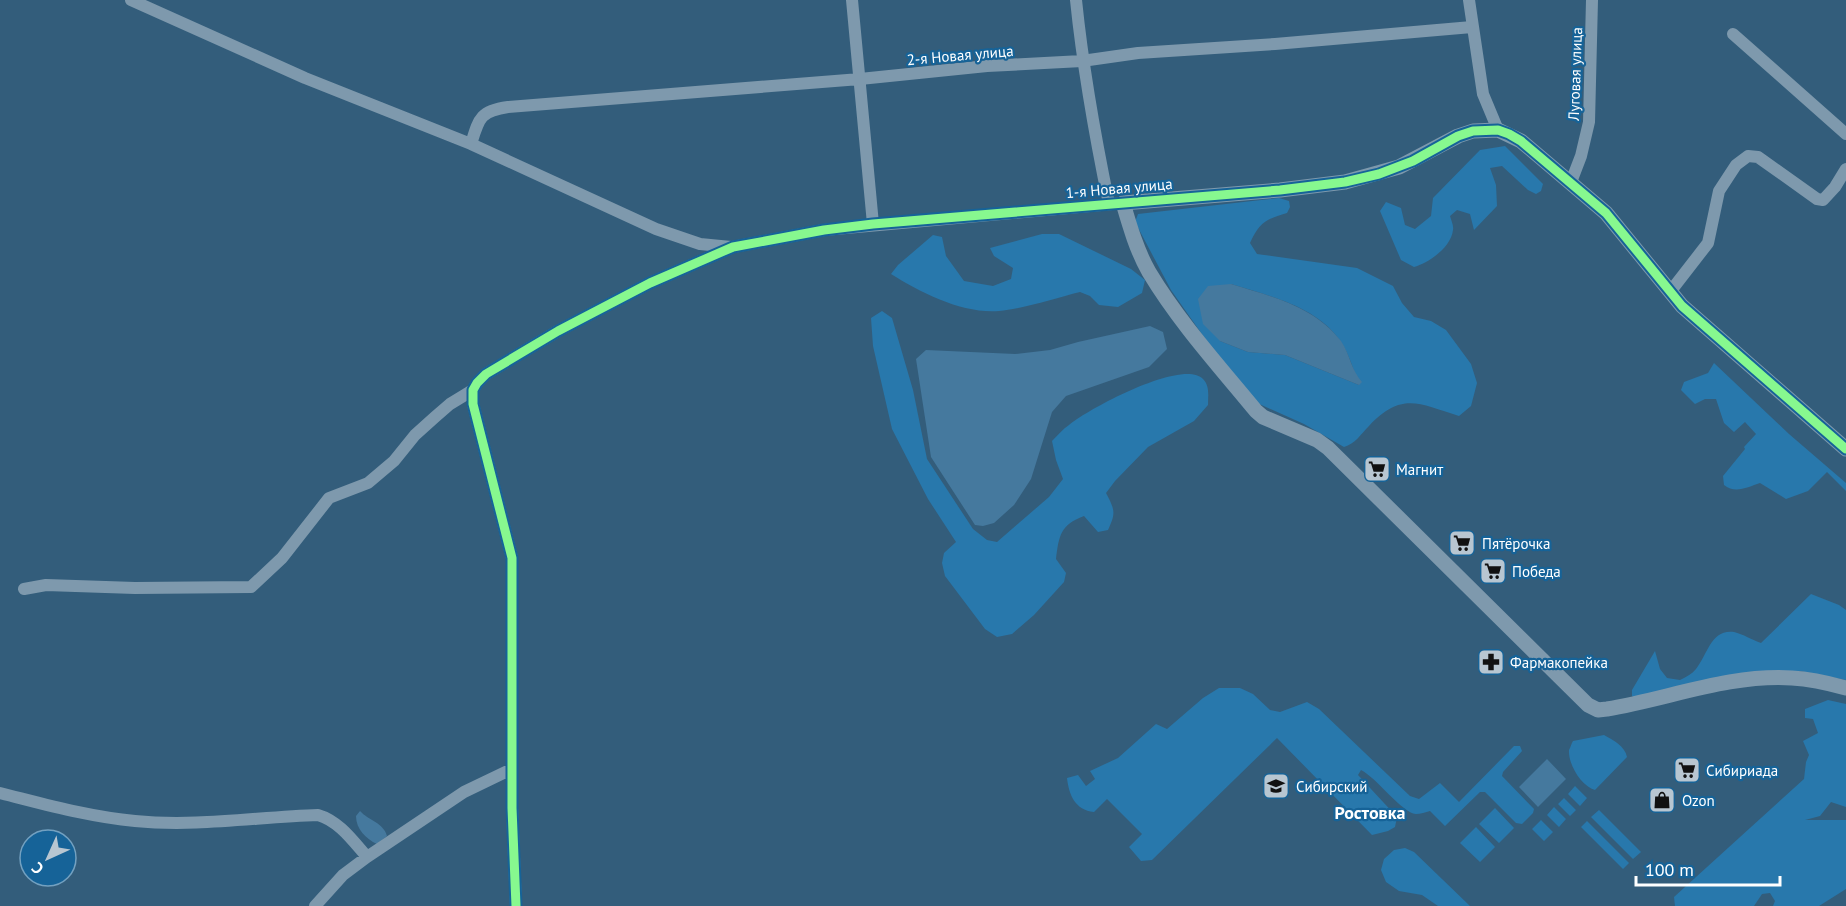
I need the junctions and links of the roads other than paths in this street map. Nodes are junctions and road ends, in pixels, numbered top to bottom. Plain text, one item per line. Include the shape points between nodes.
1 (131, 0) edge
2 (852, 0) edge
3 (1076, 0) edge
4 (1469, 0) edge
5 (1592, 0) edge
6 (1472, 27) junction
7 (1733, 34) dead end
8 (1082, 61) junction
9 (860, 79) junction
10 (1498, 130) junction
11 (1846, 134) edge
12 (471, 144) junction
13 (1846, 169) edge
14 (1571, 182) junction
15 (1116, 204) junction
16 (873, 224) junction
17 (733, 247) junction
18 (1670, 292) junction
19 (473, 390) junction
20 (1846, 449) edge
21 (24, 589) dead end
22 (1846, 688) edge
23 (512, 769) junction
24 (0, 793) edge
25 (367, 857) junction
26 (315, 906) edge
27 (516, 906) edge

1 - 12 street via 305,78
2 - 9 street
3 - 8 street
4 - 6 street
5 - 14 street, Луговая улица via 1589,122
6 - 8 street, 2-я Новая улица via 1138,53
6 - 10 street via 1484,94
7 - 11 street
8 - 9 street, 2-я Новая улица
8 - 15 street via 1093,129
9 - 12 street, 2-я Новая улица via 493,109 477,123
9 - 16 street
10 - 14 street via 1521,141
10 - 15 street, 1-я Новая улица via 1458,136 1399,167 1345,182
12 - 17 street via 656,229 700,244
13 - 18 street via 1823,200 1758,157 1748,156 1736,165 1719,191 1708,243
14 - 18 street via 1617,224
15 - 16 street, 1-я Новая улица
15 - 22 street via 1148,271 1168,302 1256,411 1328,448 1588,705 1607,709 1758,679 1791,678
16 - 17 street, 1-я Новая улица
17 - 19 street via 650,283 558,331 486,374
18 - 20 street
19 - 21 street via 435,417 368,483 329,498 282,558 250,587 46,585
19 - 23 street via 476,418 512,558
23 - 25 street via 464,792
23 - 27 street
24 - 25 street via 136,821 209,823 318,815 334,823
25 - 26 street via 343,875

